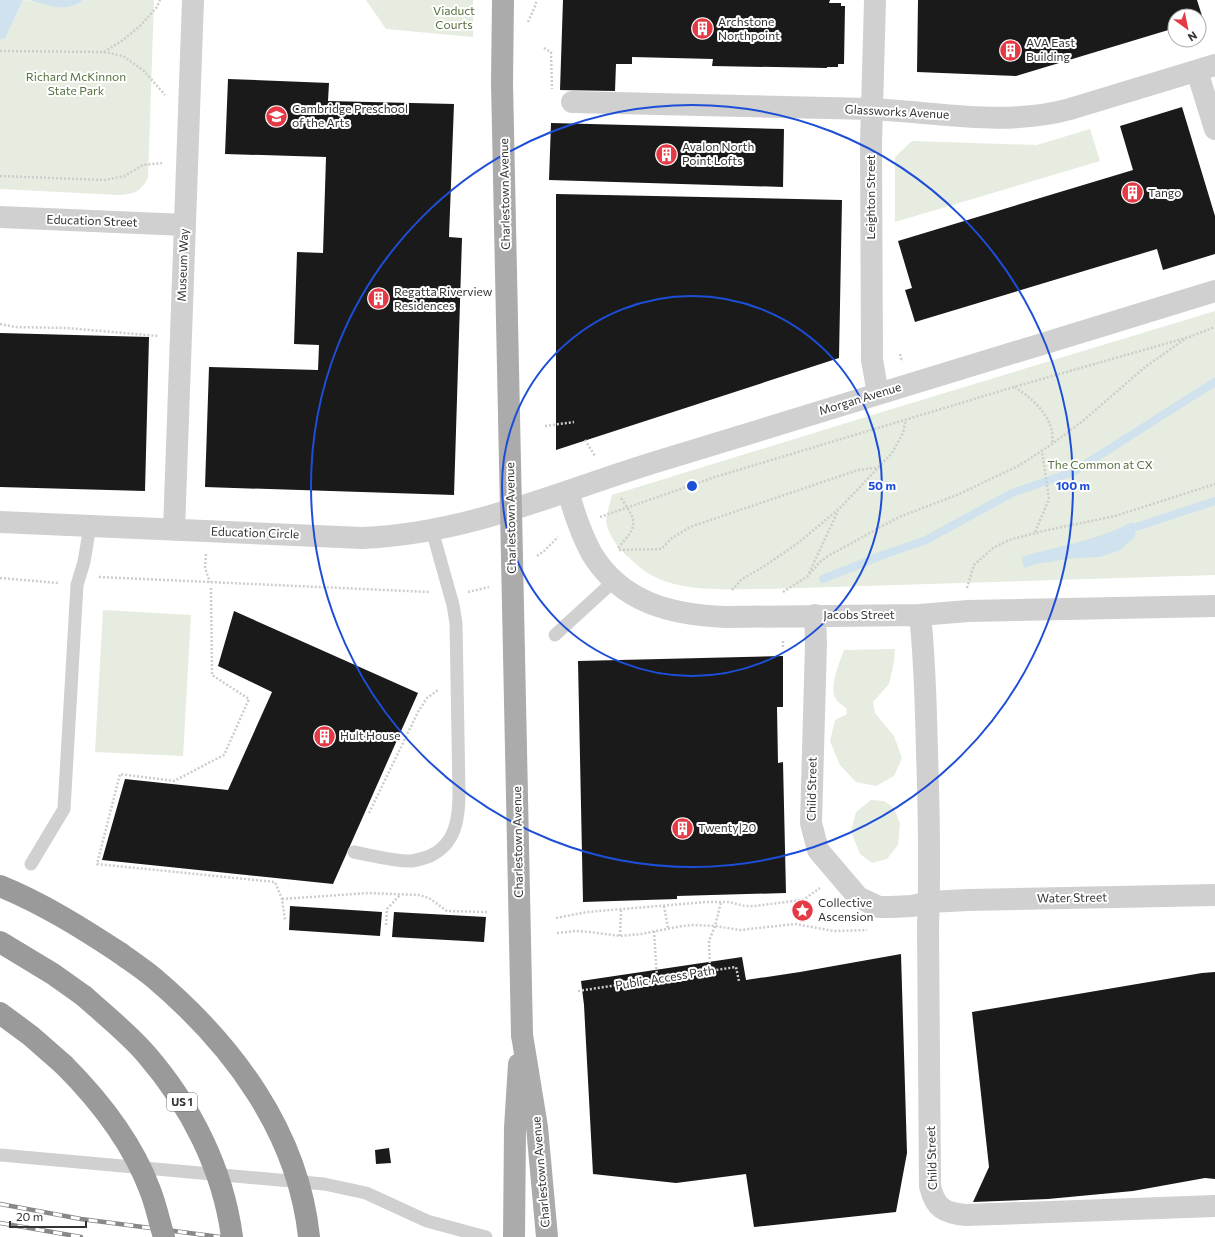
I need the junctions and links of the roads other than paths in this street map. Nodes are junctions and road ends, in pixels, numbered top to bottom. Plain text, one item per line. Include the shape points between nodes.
1 (193, 0) edge
2 (503, 0) edge
3 (875, 0) edge
4 (1206, 68) edge
5 (572, 102) dead end
6 (872, 109) junction
7 (1215, 129) edge
8 (0, 218) edge
9 (185, 225) junction
10 (1215, 292) edge
11 (878, 394) junction
12 (568, 491) junction
13 (507, 512) joint
14 (0, 522) edge
15 (90, 526) junction
16 (174, 530) junction
17 (432, 530) junction
18 (615, 580) junction
19 (1215, 606) edge
20 (815, 615) junction
21 (920, 615) junction
22 (554, 635) dead end
23 (354, 852) dead end
24 (30, 864) dead end
25 (0, 886) edge
26 (1215, 895) edge
27 (929, 902) junction
28 (0, 942) edge
29 (0, 1013) edge
30 (522, 1035) junction
31 (0, 1155) edge
32 (141, 1168) junction
33 (1215, 1206) edge
34 (164, 1237) edge
35 (232, 1237) edge
36 (309, 1237) edge
37 (486, 1237) edge
38 (514, 1237) edge
39 (547, 1237) edge

1 - 9 street, Museum Way
2 - 30 main road, Charlestown Avenue, bridge via 502,82
3 - 6 street, Leighton Street
4 - 6 street, Glassworks Avenue via 1058,112 1024,118
4 - 7 street
5 - 6 street, Glassworks Avenue
6 - 11 street, Leighton Street via 872,360
8 - 9 street, Education Street
9 - 16 street, Museum Way
10 - 11 street, Morgan Avenue
11 - 12 street, Morgan Avenue
12 - 13 street, Morgan Avenue
12 - 18 street, Jacobs Street via 588,545 600,564
13 - 17 street, Education Circle
14 - 15 street, Education Circle
15 - 16 street, Education Circle
15 - 24 lane via 84,562 77,584 64,809
16 - 17 street, Education Circle via 362,538
17 - 23 lane via 455,614 457,632 459,813 448,842 435,854 420,860 405,861
18 - 20 street, Jacobs Street via 646,602 683,614 726,617
18 - 22 lane
19 - 21 street, Jacobs Street via 968,611
20 - 21 street, Jacobs Street
20 - 27 street, Child Street via 810,823 818,850 858,897 878,907 912,906
21 - 27 street, Child Street via 924,666
25 - 36 highway, bridge via 88,932 120,953 153,977 211,1033 235,1061 273,1120 300,1185
26 - 27 street, Water Street
27 - 33 street, Child Street via 930,1186 937,1204 947,1212 966,1215
28 - 35 highway, US 1, bridge via 84,996 146,1053 172,1086 209,1153 222,1190
29 - 32 highway, bridge via 48,1050 87,1090 125,1139
30 - 38 main road, Charlestown Avenue via 515,1128
30 - 39 main road, Charlestown Avenue via 537,1127
31 - 32 lane
32 - 34 highway, bridge
32 - 37 lane via 324,1184 366,1193 427,1222

